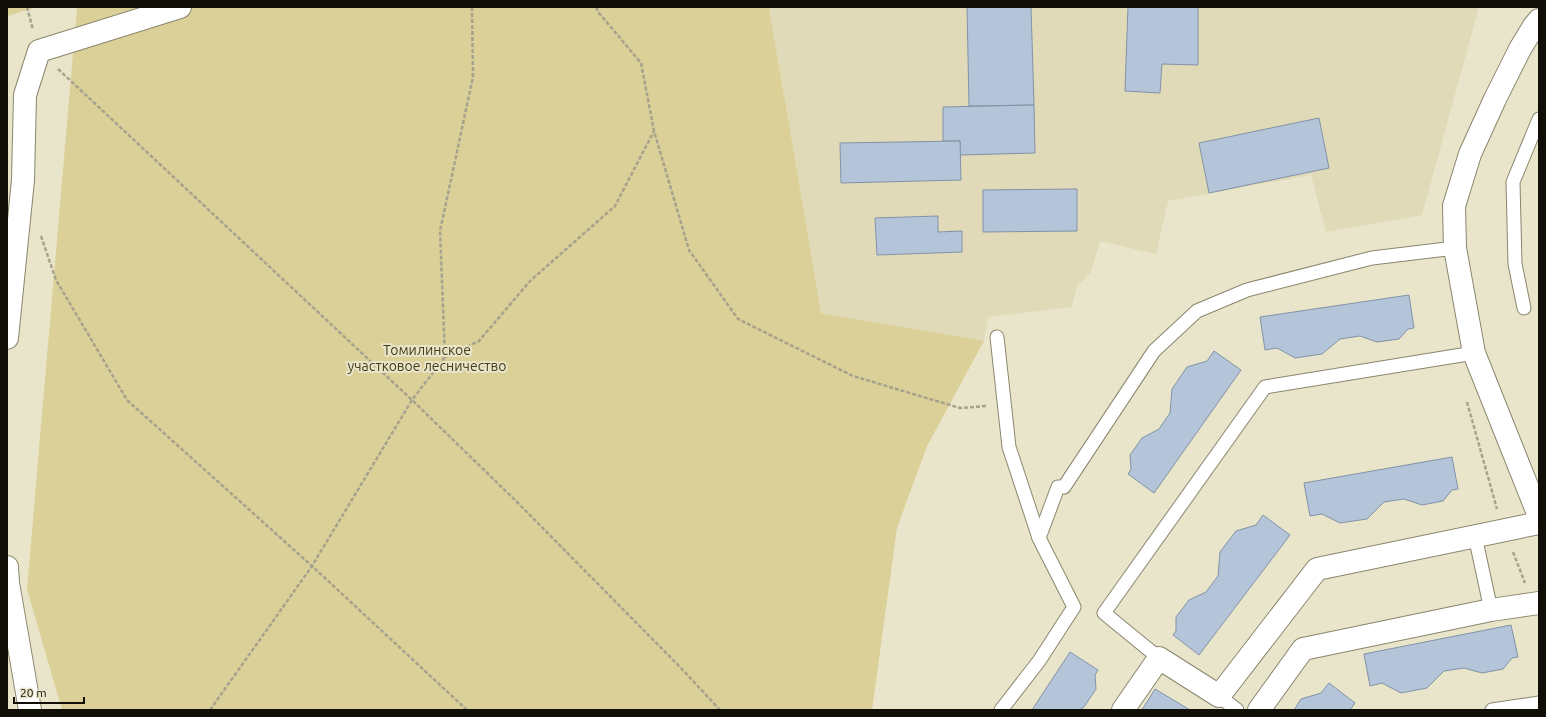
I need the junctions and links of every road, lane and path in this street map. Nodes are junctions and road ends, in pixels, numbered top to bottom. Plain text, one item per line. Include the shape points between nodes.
1 (180, 7) edge
2 (472, 7) edge
3 (596, 7) edge
4 (1539, 20) edge
5 (39, 52) junction
6 (1539, 119) edge
7 (654, 131) junction
8 (39, 230) dead end
9 (1455, 248) junction
10 (1524, 308) dead end
11 (997, 337) dead end
12 (7, 338) edge
13 (1474, 353) junction
14 (445, 357) junction
15 (1465, 394) dead end
16 (412, 400) junction
17 (1004, 405) junction
18 (1497, 509) dead end
19 (1539, 516) edge
20 (1539, 523) edge
21 (1475, 536) junction
22 (1039, 538) junction
23 (312, 566) junction
24 (7, 567) edge
25 (1539, 603) edge
26 (1490, 610) junction
27 (1159, 658) junction
28 (1219, 696) junction
29 (1539, 703) edge
30 (30, 710) edge
31 (210, 710) edge
32 (466, 710) edge
33 (720, 710) edge
34 (1001, 710) edge
35 (1123, 710) edge
36 (1237, 710) edge
37 (1259, 710) edge
38 (1492, 710) edge

1 - 5 street
2 - 14 path via 473,77 440,231
3 - 7 path via 641,63
4 - 9 street via 1520,49 1470,154 1454,206
5 - 12 street via 25,95 23,180
5 - 16 path
6 - 10 lane via 1513,182 1514,264
7 - 14 path via 615,206 530,281 479,341
7 - 17 path via 689,250 738,319 853,376 960,408
8 - 23 path via 56,280 127,400
9 - 13 street
9 - 22 lane via 1372,258 1247,290 1197,311 1154,351 1064,487 1058,487
11 - 17 lane
13 - 19 street
13 - 27 lane via 1265,387 1104,613
14 - 16 path
15 - 18 path
16 - 23 path
16 - 33 path via 517,502
17 - 22 lane via 1009,448
20 - 21 street
21 - 26 lane
21 - 28 street via 1317,569
22 - 34 lane via 1074,607 1039,661
23 - 31 path
23 - 32 path
24 - 30 street
25 - 26 street
26 - 37 street via 1303,649
27 - 28 street
27 - 35 street
28 - 36 lane
29 - 38 lane

